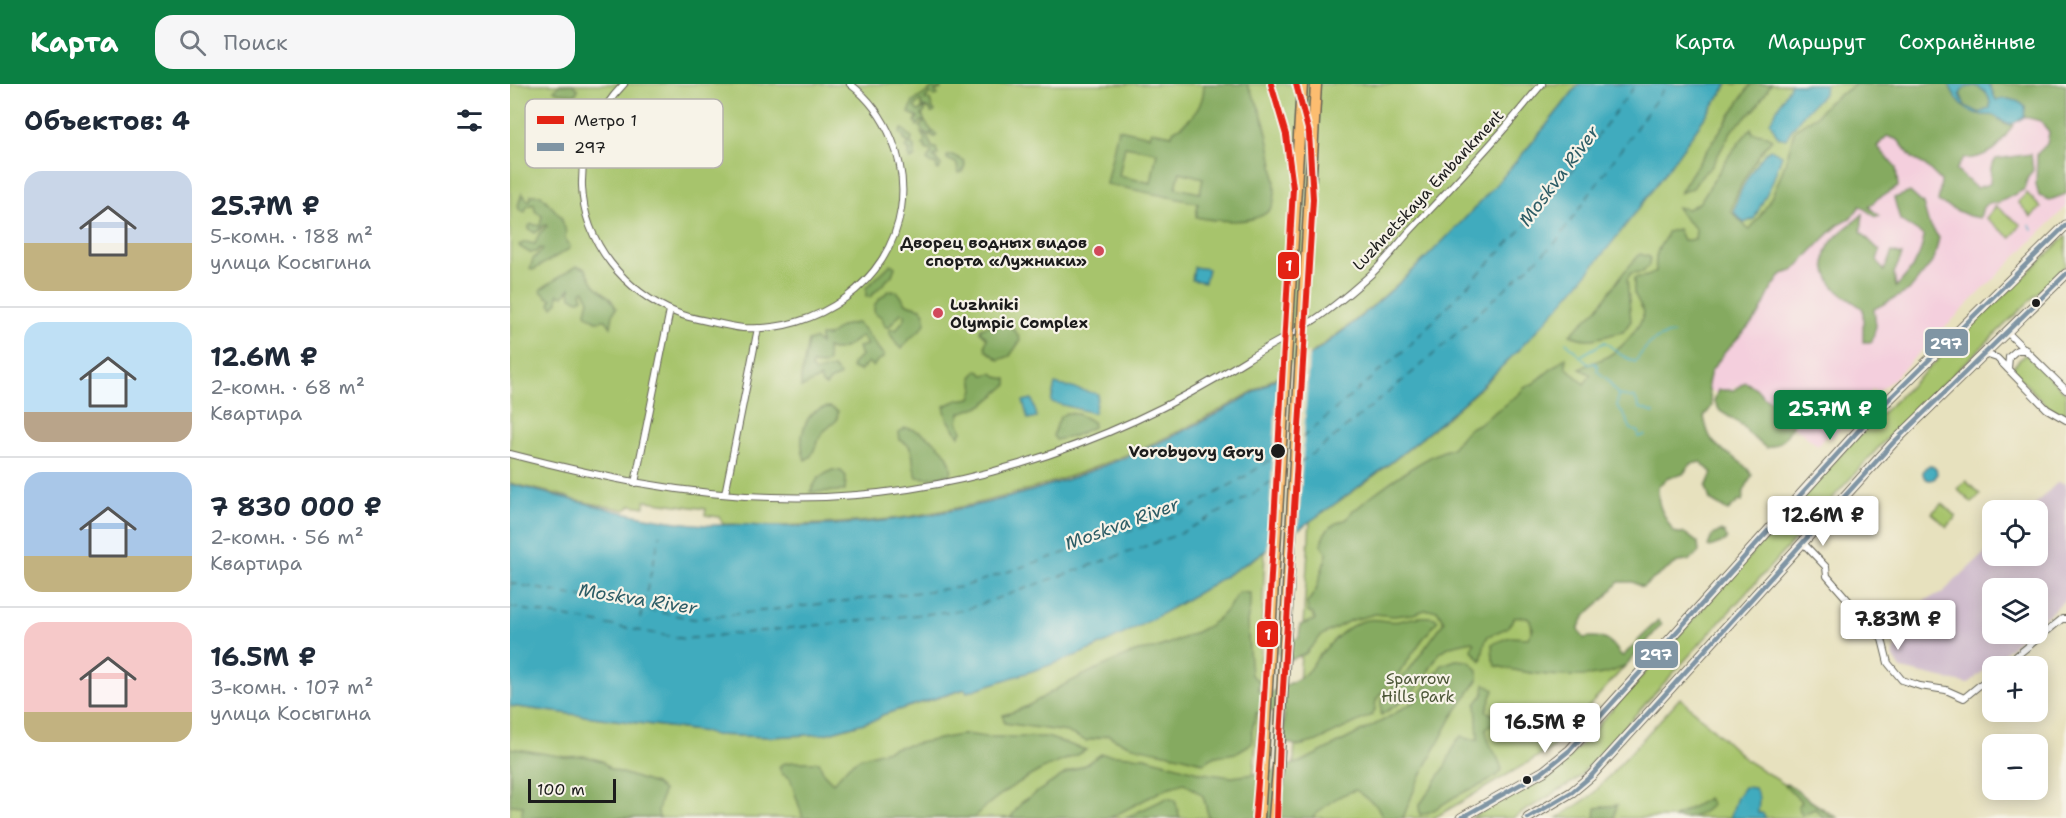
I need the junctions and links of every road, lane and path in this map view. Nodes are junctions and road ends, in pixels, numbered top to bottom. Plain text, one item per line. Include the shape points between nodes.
1 (624, 84) edge
2 (850, 84) edge
3 (1302, 84) edge
4 (1316, 84) edge
5 (1542, 84) edge
6 (612, 99) edge
7 (583, 168) edge
8 (2066, 225) edge
9 (2066, 274) edge
10 (670, 310) junction
11 (758, 328) junction
12 (2007, 332) junction
13 (2026, 351) junction
14 (1981, 357) junction
15 (2008, 369) junction
16 (2066, 390) edge
17 (2066, 420) edge
18 (510, 454) edge
19 (635, 483) junction
20 (725, 494) junction
21 (1803, 543) junction
22 (2066, 619) edge
23 (2016, 656) edge
24 (1982, 683) edge
25 (1259, 818) edge
26 (1274, 818) edge
27 (1461, 818) edge
28 (1528, 818) edge

1 - 6 street
2 - 11 street via 876,111 896,151 902,202 894,237 876,269 837,305 797,321
3 - 25 main road, bridge
4 - 26 main road, bridge
5 - 20 street, Luzhnetskaya Embankment via 1371,274 1310,323 1168,406 1053,453 932,485 831,496
7 - 10 street via 584,206 595,239 614,268 638,291
8 - 27 main road via 1868,420 1570,750 1544,771
9 - 12 main road
10 - 11 street via 731,326
10 - 19 street
11 - 20 street
12 - 13 street
12 - 14 main road
13 - 15 street via 2017,350 2009,357
13 - 16 street
14 - 15 street via 1993,355
14 - 21 main road via 1893,443
15 - 17 street via 2047,409
18 - 19 street, Luzhnetskaya Embankment
19 - 20 street, Luzhnetskaya Embankment
21 - 24 street via 1882,639 1889,666 1902,680 1964,698
21 - 28 main road via 1586,782
22 - 23 street

